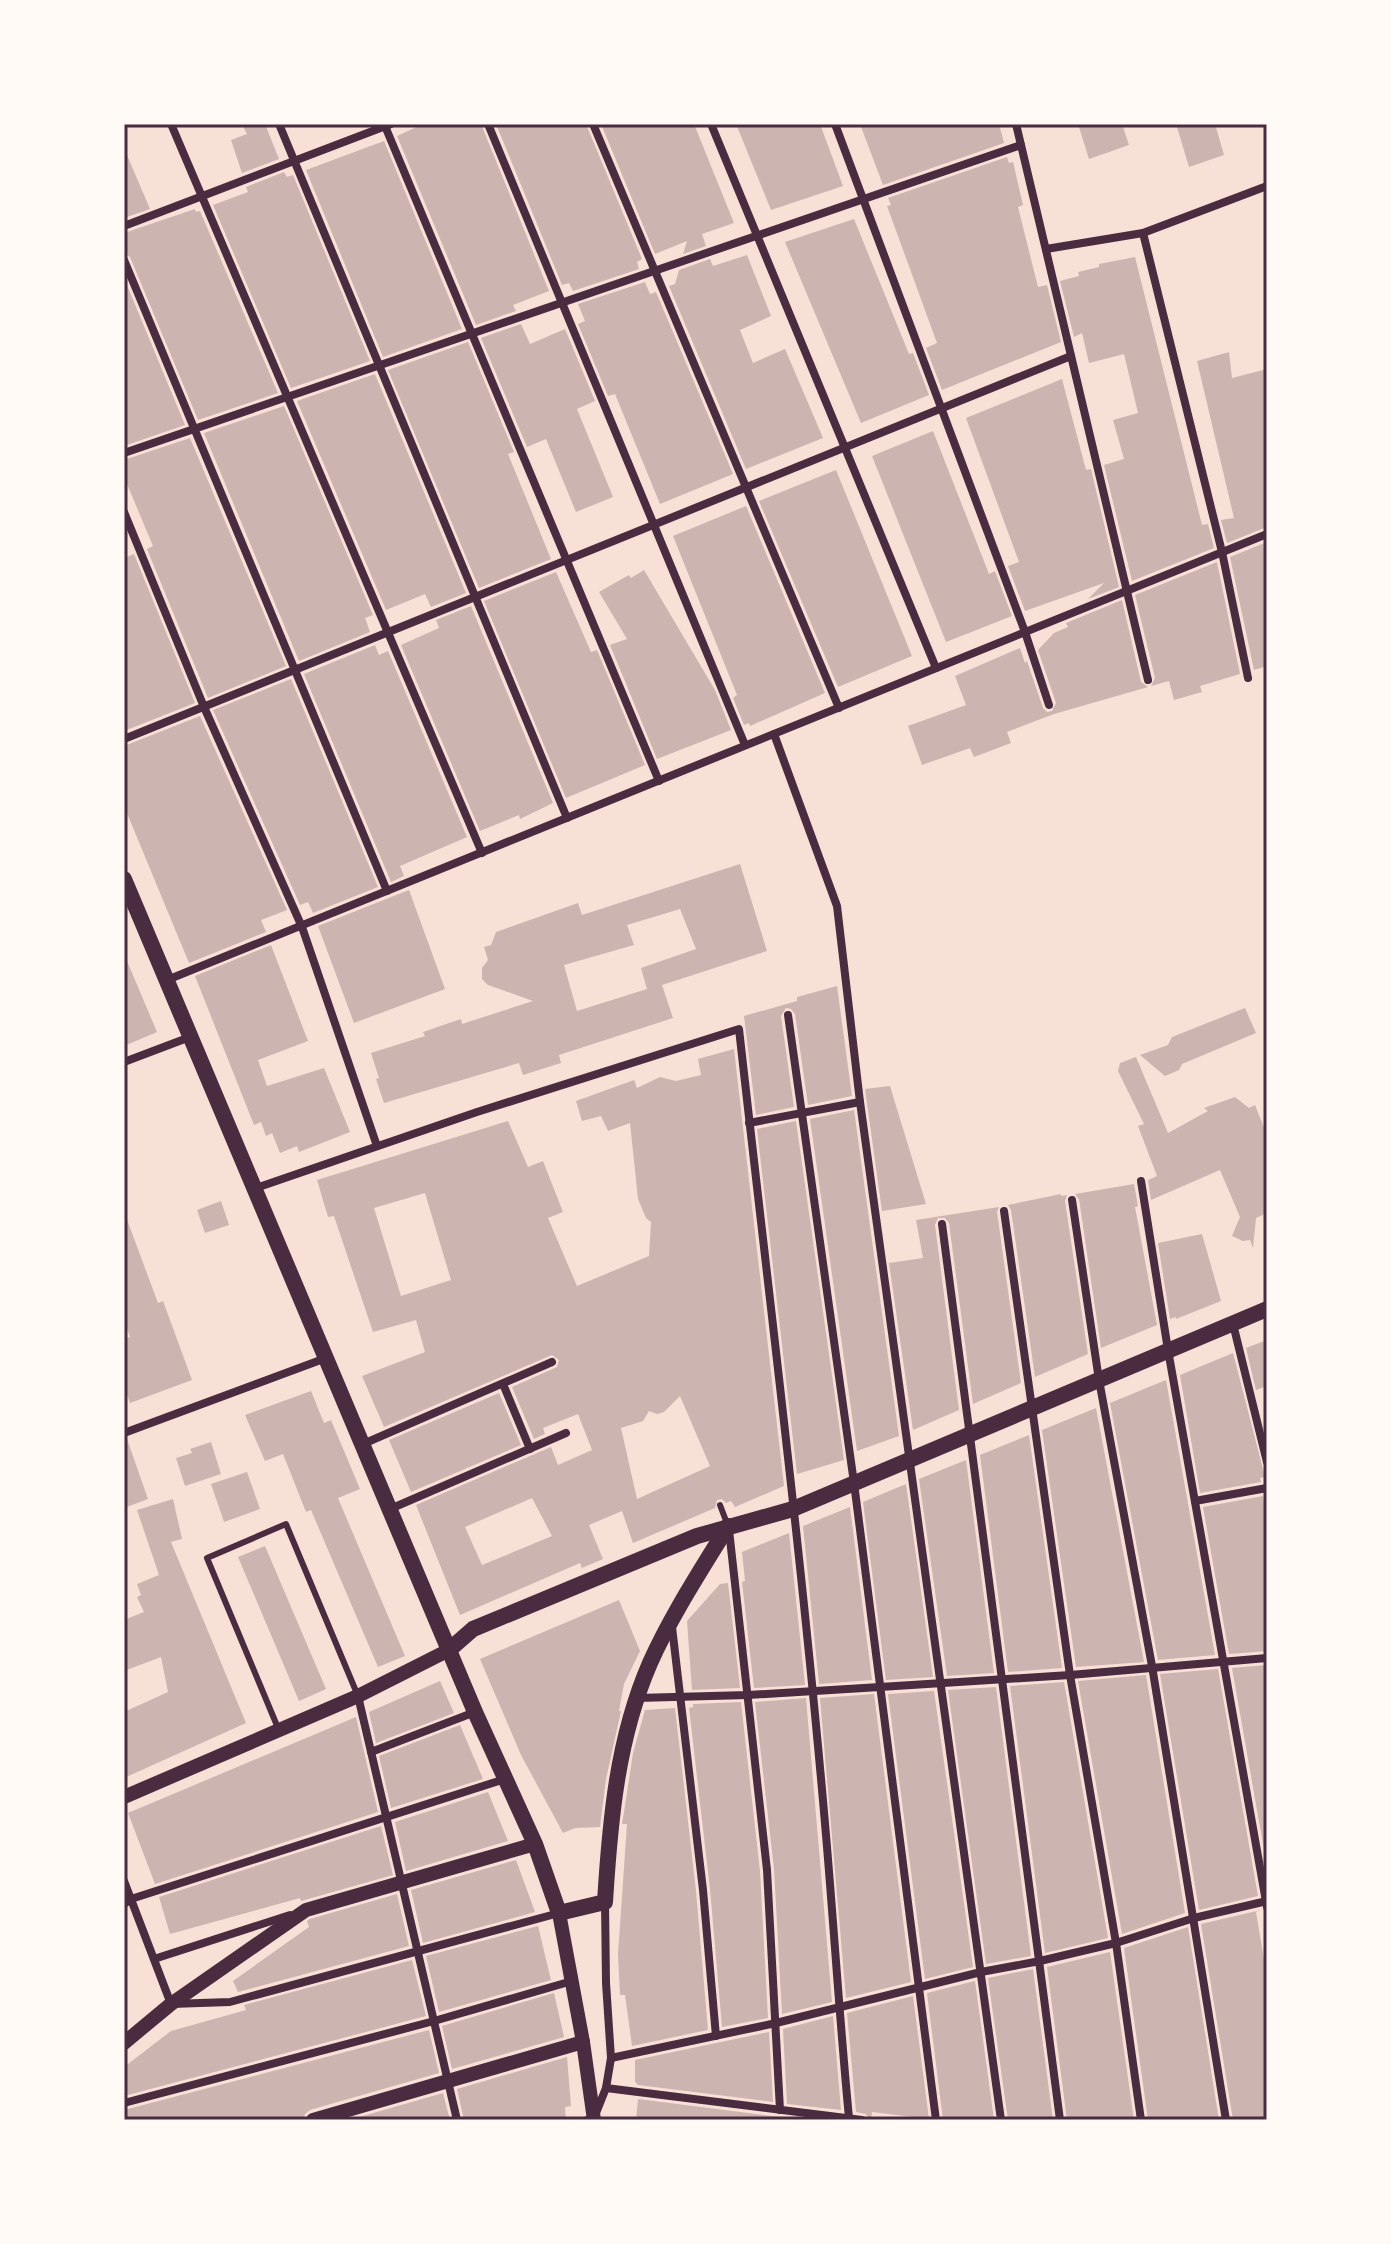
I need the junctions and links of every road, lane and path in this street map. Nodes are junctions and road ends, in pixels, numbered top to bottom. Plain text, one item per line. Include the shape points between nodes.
1 (171, 124) edge
2 (279, 124) edge
3 (488, 124) edge
4 (593, 124) edge
5 (711, 124) edge
6 (835, 124) edge
7 (1016, 124) edge
8 (388, 125) edge
9 (1021, 145) junction
10 (294, 161) junction
11 (1267, 186) edge
12 (202, 196) junction
13 (863, 199) junction
14 (124, 226) edge
15 (1143, 233) junction
16 (757, 236) junction
17 (1046, 249) junction
18 (124, 260) edge
19 (655, 271) junction
20 (562, 302) junction
21 (471, 334) junction
22 (1071, 356) junction
23 (379, 365) junction
24 (287, 397) junction
25 (941, 408) junction
26 (195, 429) junction
27 (845, 447) junction
28 (124, 453) edge
29 (746, 487) junction
30 (124, 512) edge
31 (654, 525) junction
32 (1267, 534) edge
33 (1222, 552) junction
34 (565, 560) junction
35 (1127, 590) junction
36 (475, 597) junction
37 (388, 632) junction
38 (1025, 632) junction
39 (936, 668) junction
40 (295, 670) junction
41 (1248, 678) dead end
42 (1148, 680) dead end
43 (1049, 705) dead end
44 (204, 707) junction
45 (839, 708) junction
46 (774, 734) junction
47 (124, 739) edge
48 (745, 745) junction
49 (659, 781) junction
50 (567, 818) junction
51 (482, 853) junction
52 (124, 879) edge
53 (387, 891) junction
54 (302, 927) junction
55 (166, 980) junction
56 (788, 1015) dead end
57 (190, 1037) junction
58 (124, 1062) edge
59 (860, 1102) junction
60 (801, 1113) junction
61 (749, 1123) junction
62 (377, 1146) junction
63 (1141, 1181) dead end
64 (253, 1189) junction
65 (1072, 1200) dead end
66 (1004, 1211) dead end
67 (942, 1224) dead end
68 (1267, 1309) edge
69 (1232, 1323) junction
70 (1168, 1350) junction
71 (327, 1357) junction
72 (552, 1362) dead end
73 (1099, 1380) junction
74 (503, 1384) junction
75 (1034, 1407) junction
76 (124, 1433) edge
77 (566, 1433) dead end
78 (969, 1435) junction
79 (363, 1444) junction
80 (530, 1449) junction
81 (910, 1460) junction
82 (1267, 1462) edge
83 (854, 1483) junction
84 (1267, 1488) edge
85 (1195, 1501) junction
86 (720, 1505) dead end
87 (390, 1509) junction
88 (793, 1509) junction
89 (728, 1526) junction
90 (672, 1623) junction
91 (449, 1650) junction
92 (1267, 1658) edge
93 (1223, 1661) junction
94 (1152, 1666) junction
95 (1070, 1675) junction
96 (1002, 1678) junction
97 (940, 1681) junction
98 (880, 1687) junction
99 (811, 1691) junction
100 (748, 1695) junction
101 (358, 1696) junction
102 (637, 1698) junction
103 (680, 1698) junction
104 (475, 1712) junction
105 (279, 1730) junction
106 (371, 1752) junction
107 (505, 1779) junction
108 (124, 1797) edge
109 (386, 1817) junction
110 (535, 1844) junction
111 (124, 1881) edge
112 (401, 1881) junction
113 (128, 1902) edge
114 (605, 1902) junction
115 (1267, 1903) edge
116 (306, 1910) junction
117 (559, 1913) junction
118 (1194, 1918) junction
119 (1116, 1943) junction
120 (418, 1951) junction
121 (154, 1959) junction
122 (1040, 1961) junction
123 (981, 1972) junction
124 (572, 1981) junction
125 (919, 1987) junction
126 (171, 2004) junction
127 (838, 2007) junction
128 (434, 2021) junction
129 (776, 2023) junction
130 (716, 2036) junction
131 (583, 2042) junction
132 (124, 2043) edge
133 (611, 2058) junction
134 (449, 2081) junction
135 (606, 2088) junction
136 (124, 2103) edge
137 (780, 2110) junction
138 (849, 2118) edge
139 (591, 2119) edge
140 (313, 2120) edge
141 (457, 2120) edge
142 (862, 2120) edge
143 (936, 2120) edge
144 (1001, 2120) edge
145 (1060, 2120) edge
146 (1141, 2120) edge
147 (1226, 2120) edge

1 - 12 street
2 - 10 street
3 - 20 street
4 - 19 street
5 - 16 street
6 - 13 street
7 - 9 street
8 - 10 street
8 - 21 street
9 - 13 street
9 - 17 street
10 - 12 street
10 - 23 street
11 - 15 street
12 - 14 street
12 - 24 street
13 - 16 street
13 - 25 street
15 - 17 street
15 - 33 street
16 - 19 street
16 - 27 street
17 - 22 street
18 - 26 street
19 - 20 street
19 - 29 street
20 - 21 street
20 - 31 street
21 - 23 street
21 - 34 street
22 - 25 street
22 - 35 street
23 - 24 street
23 - 36 street
24 - 26 street
24 - 37 street
25 - 27 street
25 - 38 street
26 - 28 street
26 - 40 street
27 - 29 street
27 - 39 street
29 - 31 street
29 - 45 street
30 - 44 street
31 - 34 street
31 - 48 street
32 - 33 street
33 - 35 street
33 - 41 street
34 - 36 street
34 - 49 street
35 - 38 street
35 - 42 street
36 - 37 street
36 - 50 street
37 - 40 street
37 - 51 street
38 - 39 street
38 - 43 street
39 - 45 street
40 - 44 street
40 - 53 street
44 - 47 street
44 - 54 street
45 - 46 street
46 - 48 street
46 - 59 street via 837,906
48 - 49 street
49 - 50 street
50 - 51 street
51 - 53 street
52 - 55 main road
53 - 54 street
54 - 55 street
54 - 62 street
55 - 57 main road
56 - 60 street
57 - 58 street
57 - 64 main road
59 - 60 street
59 - 81 street
60 - 61 street
60 - 83 street
61 - 62 street via 739,1029
61 - 88 street
62 - 64 street
63 - 70 street
64 - 71 main road
65 - 73 street
66 - 75 street
67 - 78 street
68 - 69 main road
69 - 70 main road
69 - 82 street
70 - 73 main road
70 - 85 street
71 - 76 street
71 - 79 main road
72 - 74 street
73 - 75 main road
73 - 94 street
74 - 79 street
74 - 80 street
75 - 78 main road
75 - 95 street
77 - 80 street
78 - 81 main road
78 - 96 street
79 - 87 main road
80 - 87 street
81 - 83 main road
81 - 97 street
83 - 88 main road
83 - 98 street
84 - 85 street
85 - 93 street
86 - 89 lane
87 - 91 main road
88 - 89 main road
88 - 99 street
89 - 90 main road
89 - 91 main road via 473,1629
89 - 100 street
90 - 102 main road
90 - 103 street
91 - 101 street
91 - 104 main road
92 - 93 street
93 - 94 street
93 - 115 street
94 - 95 street
94 - 118 street
95 - 96 street
95 - 119 street
96 - 97 street
96 - 122 street
97 - 98 street
97 - 123 street
98 - 99 street
98 - 125 street
99 - 100 street
99 - 127 street
100 - 103 street
100 - 129 street via 767,1870
101 - 105 street
101 - 105 lane via 286,1524 207,1558
101 - 106 street
102 - 103 street
102 - 114 main road via 620,1756
103 - 130 street
104 - 106 street
104 - 107 main road
105 - 108 street
106 - 109 street
107 - 109 street
107 - 110 main road
109 - 112 street
109 - 113 street
110 - 112 street
110 - 117 main road
111 - 113 street
112 - 116 street
112 - 120 street
113 - 121 street
114 - 117 main road
114 - 133 street
115 - 118 street
116 - 121 street
116 - 126 street
117 - 120 street
117 - 124 street
118 - 119 street
118 - 147 street
119 - 122 street
119 - 146 street
120 - 126 street via 230,2002
120 - 128 street
121 - 126 street
122 - 123 street
122 - 145 street
123 - 125 street
123 - 144 street
124 - 128 street
124 - 131 street
125 - 127 street
125 - 143 street
126 - 132 street
127 - 129 street
127 - 138 street
128 - 134 street
128 - 136 street
129 - 130 street
129 - 137 street
130 - 133 street
131 - 134 street
131 - 139 street
133 - 135 street
134 - 140 street
134 - 141 street
135 - 137 street
135 - 139 street
137 - 138 street
138 - 142 street

